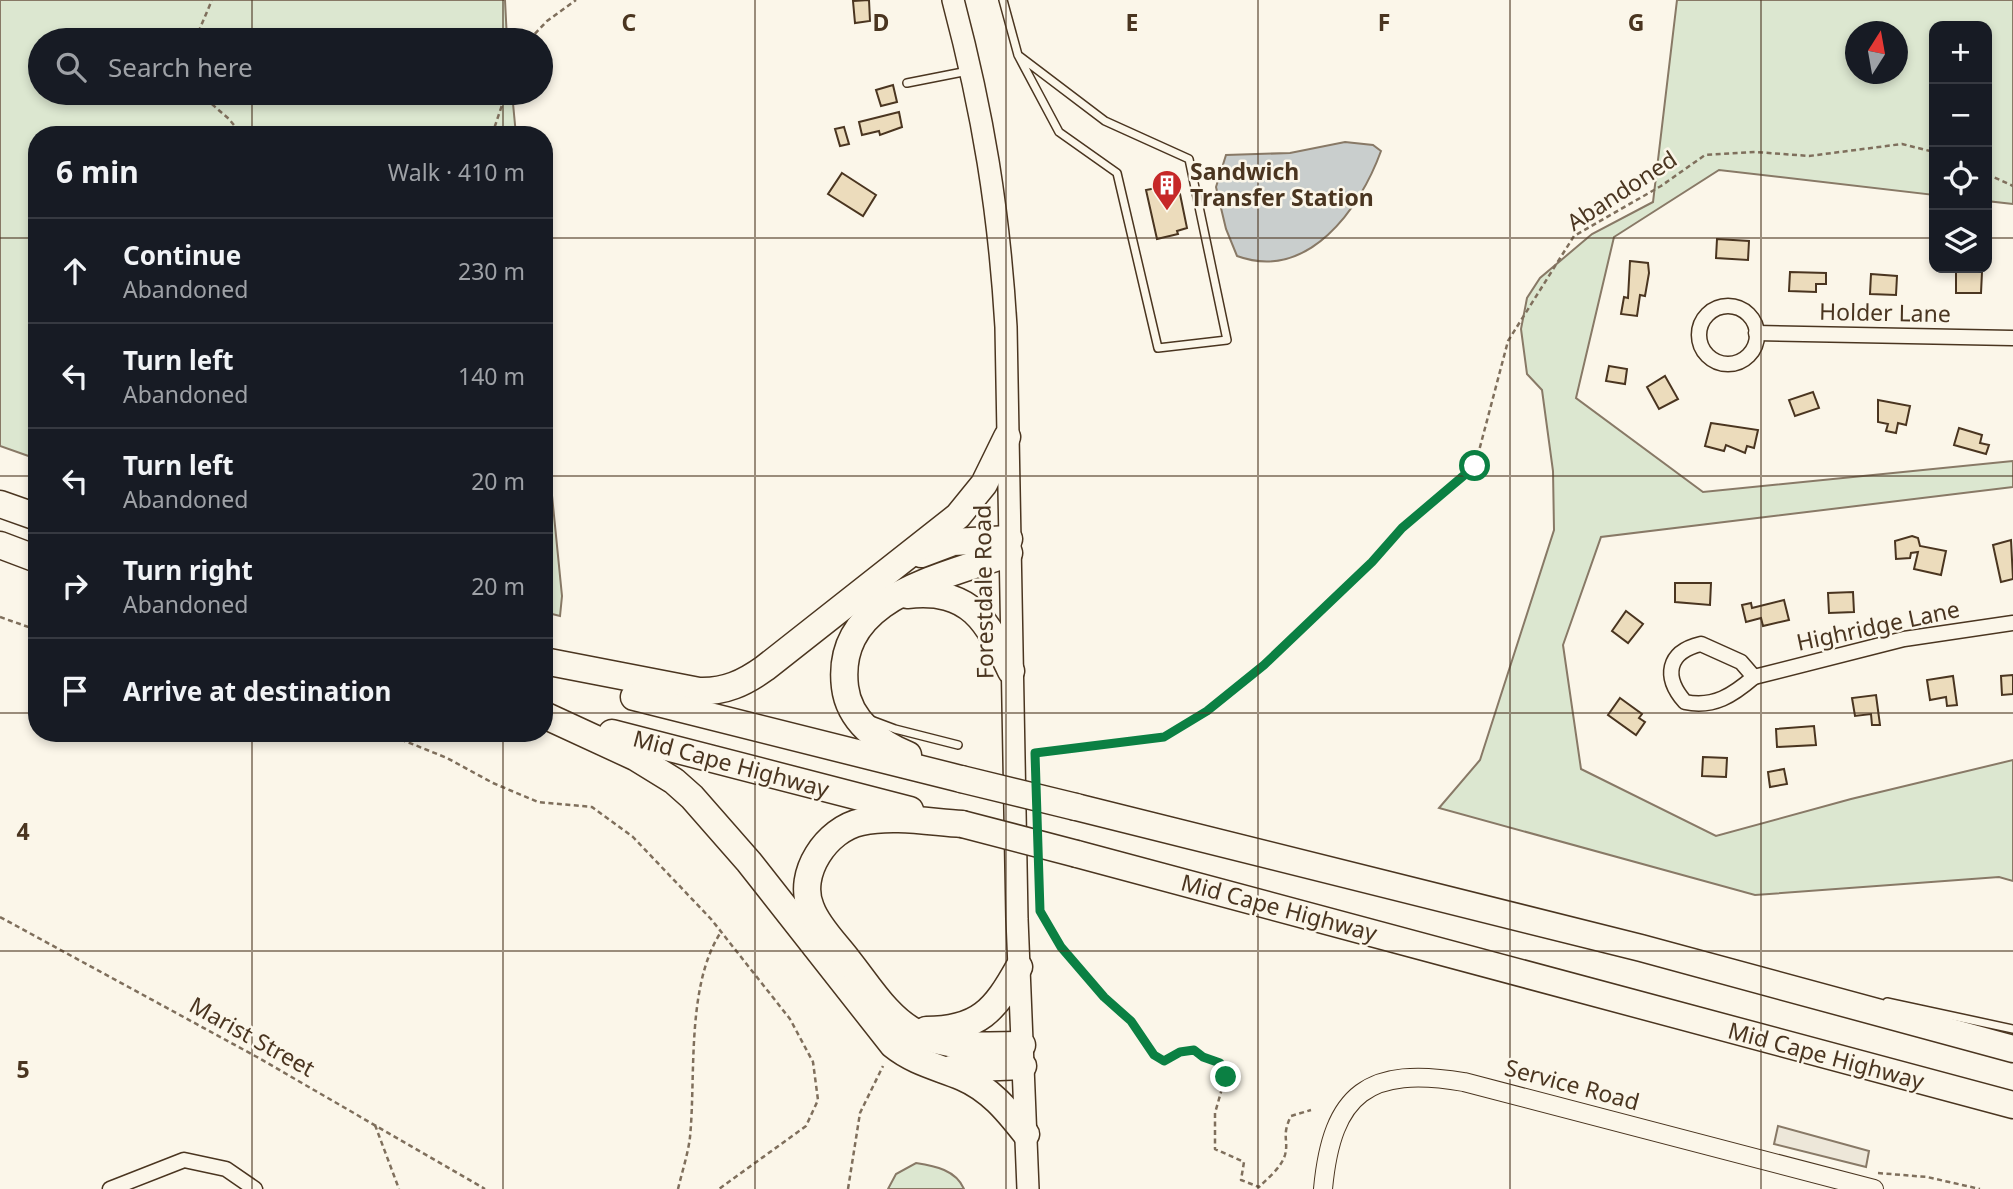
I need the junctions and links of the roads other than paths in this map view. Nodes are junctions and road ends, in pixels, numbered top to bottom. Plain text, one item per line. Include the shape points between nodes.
1 (953, 0) edge
2 (1003, 0) edge
3 (1018, 55) junction
4 (971, 70) junction
5 (907, 83) dead end
6 (2013, 331) edge
7 (1756, 333) junction
8 (2013, 341) edge
9 (1007, 437) junction
10 (0, 504) edge
11 (28, 514) edge
12 (0, 545) edge
13 (1009, 546) junction
14 (28, 556) edge
15 (894, 567) junction
16 (895, 598) junction
17 (2013, 623) edge
18 (553, 664) edge
19 (1011, 671) junction
20 (553, 676) edge
21 (1754, 677) junction
22 (853, 712) junction
23 (553, 717) edge
24 (553, 719) edge
25 (958, 745) dead end
26 (961, 779) junction
27 (962, 824) junction
28 (1581, 935) junction
29 (1018, 967) junction
30 (1830, 989) dead end
31 (1883, 1001) dead end
32 (2013, 1029) edge
33 (902, 1037) junction
34 (2013, 1049) edge
35 (1023, 1055) junction
36 (939, 1069) junction
37 (2013, 1105) edge
38 (1026, 1133) junction
39 (1874, 1181) edge
40 (1855, 1187) edge
41 (110, 1189) edge
42 (254, 1189) edge
43 (1028, 1189) edge
44 (1323, 1189) edge

1 - 4 main road, Forestdale Road
2 - 3 lane
3 - 3 lane via 1059,132 1116,173 1158,348 1227,340 1189,159 1105,121
4 - 5 lane
4 - 9 main road, Forestdale Road via 1000,233 1008,360
6 - 8 street
7 - 7 street via 1751,352 1735,363 1715,362 1701,348 1699,338 1703,320 1725,307 1743,311
7 - 8 street, Holder Lane
9 - 13 main road, Forestdale Road
9 - 15 highway via 968,507
10 - 11 highway
12 - 14 highway
13 - 15 highway via 939,546
13 - 16 highway
13 - 19 main road, Forestdale Road
15 - 18 highway via 765,668 728,689 682,689
16 - 19 highway via 931,594 964,603 986,622
16 - 22 highway via 867,617 847,651 846,692
17 - 21 street, Highridge Lane via 1904,639
19 - 29 main road, Forestdale Road
20 - 26 highway, Mid Cape Highway
21 - 21 street, Highridge Lane via 1731,697 1698,705 1685,702 1670,680 1677,655 1686,647 1701,644 1741,662
22 - 25 lane via 895,729
22 - 26 highway via 886,745
23 - 27 highway, Mid Cape Highway
24 - 33 highway via 635,757 692,797
26 - 28 highway, Mid Cape Highway, bridge
27 - 33 highway via 873,820 849,825 821,850 808,881 808,901 815,918 892,1014
27 - 37 highway, Mid Cape Highway, bridge
28 - 30 lane
28 - 34 highway, Mid Cape Highway
29 - 33 highway via 996,1005 976,1020
29 - 35 main road, Forestdale Road
31 - 32 lane
33 - 35 highway
33 - 36 highway via 915,1060
35 - 36 highway
35 - 38 main road, Forestdale Road
36 - 38 highway via 989,1092
38 - 43 main road, Forestdale Road
39 - 40 street, Service Road
40 - 44 street, Service Road via 1464,1082 1410,1076 1372,1086 1342,1114 1330,1138
41 - 42 street via 184,1160 226,1169

